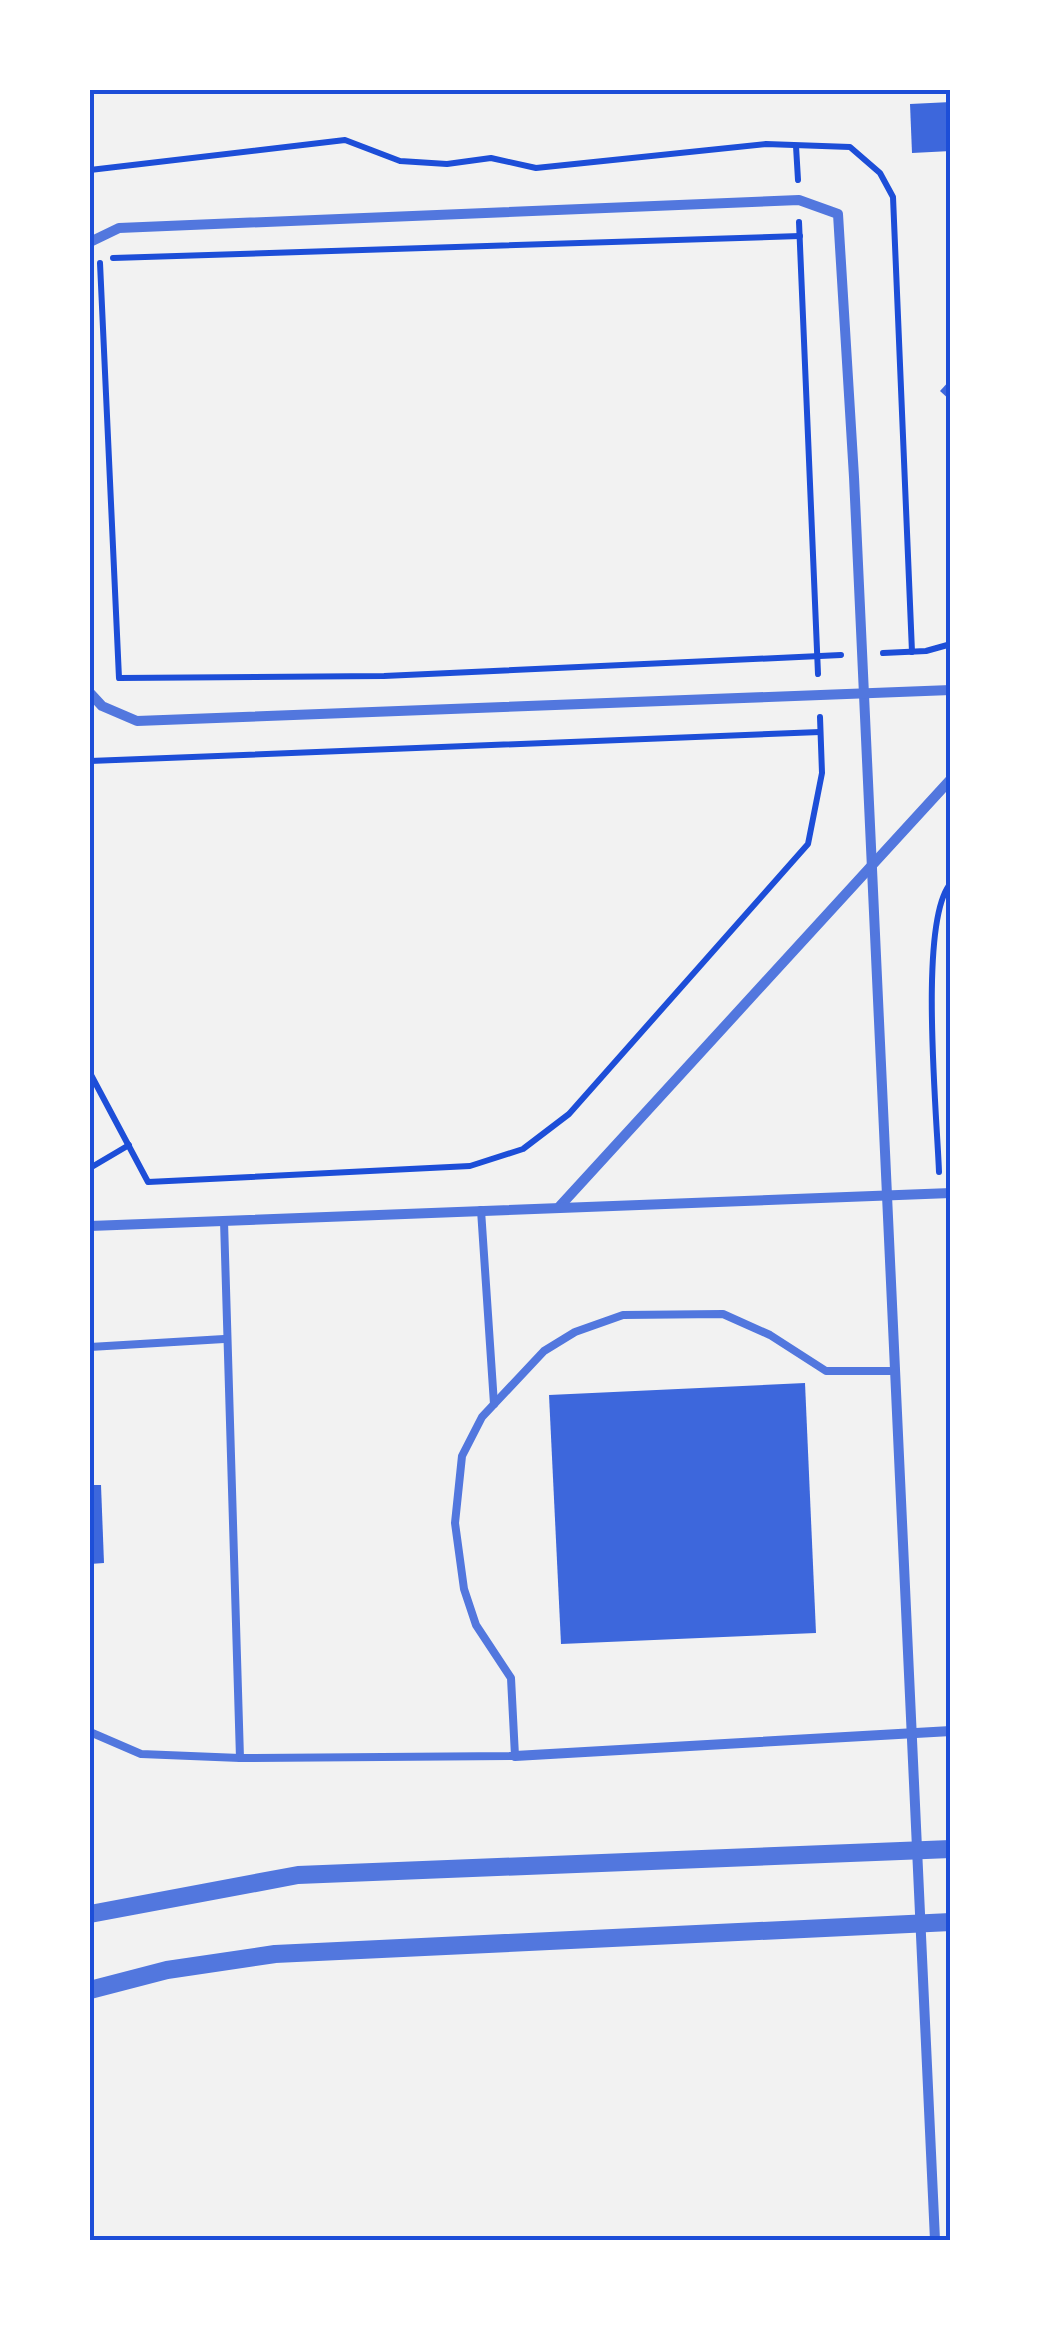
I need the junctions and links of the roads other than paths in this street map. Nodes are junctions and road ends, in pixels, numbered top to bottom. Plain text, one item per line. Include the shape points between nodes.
1 (90, 242) edge
2 (951, 690) edge
3 (90, 692) edge
4 (864, 694) junction
5 (951, 779) edge
6 (872, 866) junction
7 (945, 1193) edge
8 (886, 1196) junction
9 (560, 1206) junction
10 (481, 1210) junction
11 (224, 1220) junction
12 (90, 1226) edge
13 (224, 1339) junction
14 (90, 1348) edge
15 (894, 1371) junction
16 (494, 1404) junction
17 (951, 1731) edge
18 (90, 1732) edge
19 (911, 1732) junction
20 (515, 1756) junction
21 (240, 1758) junction
22 (951, 1849) edge
23 (916, 1850) junction
24 (90, 1902) edge
25 (116, 1906) junction
26 (90, 1914) edge
27 (951, 1922) edge
28 (919, 1923) junction
29 (90, 1990) edge
30 (935, 2240) edge

1 - 4 street via 119,228 798,200 838,214
2 - 4 street
3 - 4 street via 102,706 137,722
4 - 6 street
5 - 6 street
6 - 8 street
6 - 9 street
7 - 8 street
8 - 9 street
8 - 15 street
9 - 10 street
10 - 11 street
10 - 16 lane
11 - 12 street
11 - 13 lane
13 - 14 lane
13 - 21 lane
15 - 16 lane via 826,1371 723,1314 622,1314 544,1351
15 - 19 street
16 - 20 lane via 462,1456 456,1523 476,1625 511,1678
17 - 19 street
18 - 21 lane via 142,1754
19 - 20 street
19 - 23 street
20 - 21 lane
22 - 23 street
23 - 25 street via 298,1875
23 - 28 street
24 - 25 street
25 - 26 street
27 - 28 street
28 - 29 street via 276,1954 167,1970
28 - 30 street

